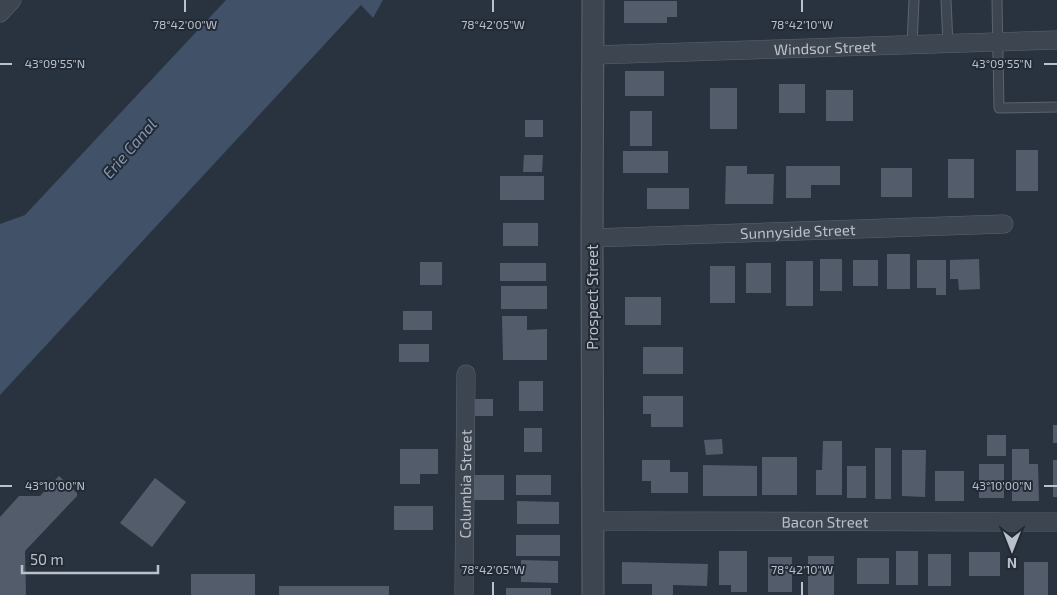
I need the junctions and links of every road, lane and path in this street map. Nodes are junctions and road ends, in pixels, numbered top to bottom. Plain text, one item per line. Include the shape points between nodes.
1 (12, 0) edge
2 (593, 0) edge
3 (914, 0) edge
4 (946, 0) edge
5 (997, 0) edge
6 (0, 13) edge
7 (1057, 40) edge
8 (997, 42) junction
9 (948, 44) junction
10 (912, 45) junction
11 (594, 55) junction
12 (1057, 107) edge
13 (1004, 224) dead end
14 (592, 238) junction
15 (466, 374) dead end
16 (594, 521) junction
17 (1057, 522) edge
18 (464, 595) edge
19 (593, 595) edge

1 - 6 street
2 - 11 street, Prospect Street
3 - 10 lane
4 - 9 lane
5 - 8 lane
7 - 8 street, Windsor Street
8 - 9 street, Windsor Street
8 - 12 lane via 999,108
9 - 10 street, Windsor Street
10 - 11 street, Windsor Street
11 - 14 street, Prospect Street
13 - 14 street, Sunnyside Street
14 - 16 street, Prospect Street
15 - 18 street, Columbia Street
16 - 17 street, Bacon Street
16 - 19 street, Prospect Street

